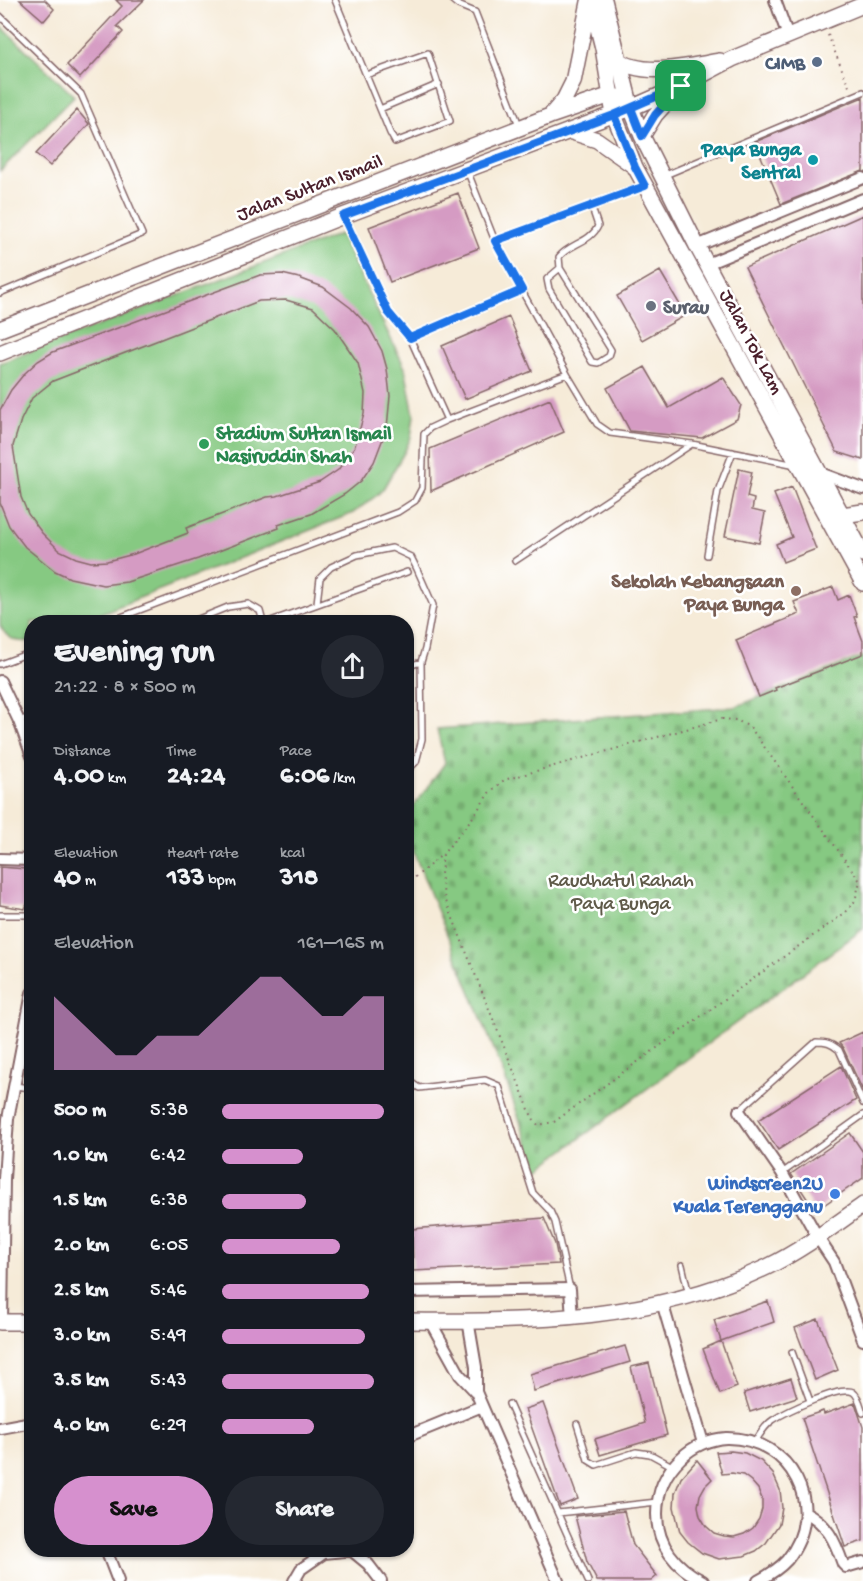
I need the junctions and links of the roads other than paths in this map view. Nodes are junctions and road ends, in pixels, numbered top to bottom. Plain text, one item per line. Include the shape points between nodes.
1 (335, 0) edge
2 (452, 0) edge
3 (590, 0) edge
4 (604, 0) edge
5 (774, 0) edge
6 (863, 5) edge
7 (0, 16) edge
8 (788, 36) junction
9 (603, 48) junction
10 (732, 59) junction
11 (619, 61) junction
12 (366, 75) junction
13 (439, 84) junction
14 (681, 86) junction
15 (863, 92) edge
16 (611, 95) junction
17 (631, 108) junction
18 (380, 109) junction
19 (614, 115) junction
20 (550, 116) junction
21 (519, 127) junction
22 (568, 131) junction
23 (642, 136) junction
24 (635, 167) junction
25 (466, 169) junction
26 (662, 176) junction
27 (863, 178) edge
28 (645, 186) junction
29 (863, 199) edge
30 (591, 205) junction
31 (343, 216) junction
32 (495, 241) junction
33 (697, 246) junction
34 (707, 264) junction
35 (560, 268) junction
36 (522, 290) junction
37 (0, 293) edge
38 (0, 329) edge
39 (410, 338) junction
40 (0, 353) edge
41 (567, 374) junction
42 (447, 420) junction
43 (692, 444) junction
44 (733, 452) junction
45 (797, 466) junction
46 (819, 473) junction
47 (863, 489) edge
48 (863, 512) edge
49 (835, 518) junction
50 (863, 554) edge
51 (707, 555) dead end
52 (515, 561) dead end
53 (407, 572) dead end
54 (863, 583) edge
55 (317, 603) junction
56 (126, 615) edge
57 (208, 615) edge
58 (262, 615) edge
59 (285, 615) edge
60 (24, 655) edge
61 (421, 662) junction
62 (0, 664) edge
63 (414, 664) edge
64 (0, 681) edge
65 (24, 719) edge
66 (19, 721) junction
67 (24, 734) edge
68 (414, 764) edge
69 (0, 859) edge
70 (24, 860) edge
71 (0, 915) edge
72 (24, 915) edge
73 (24, 1034) edge
74 (414, 1085) edge
75 (14, 1086) junction
76 (24, 1087) edge
77 (863, 1103) edge
78 (739, 1111) joint
79 (863, 1115) edge
80 (4, 1119) edge
81 (782, 1173) junction
82 (2, 1179) edge
83 (863, 1205) edge
84 (818, 1238) junction
85 (682, 1265) dead end
86 (570, 1289) junction
87 (414, 1292) edge
88 (689, 1296) junction
89 (662, 1302) junction
90 (572, 1318) junction
91 (468, 1320) junction
92 (414, 1321) edge
93 (430, 1321) junction
94 (1, 1322) edge
95 (24, 1322) edge
96 (863, 1340) edge
97 (792, 1352) dead end
98 (476, 1392) junction
99 (810, 1401) junction
100 (509, 1404) dead end
101 (482, 1406) junction
102 (863, 1413) edge
103 (24, 1424) edge
104 (577, 1424) dead end
105 (0, 1428) edge
106 (414, 1434) edge
107 (755, 1442) junction
108 (703, 1443) junction
109 (672, 1466) junction
110 (657, 1502) junction
111 (805, 1512) junction
112 (558, 1513) junction
113 (109, 1557) edge
114 (318, 1557) edge
115 (360, 1557) edge
116 (863, 1562) edge
117 (687, 1578) edge
118 (118, 1581) edge
119 (294, 1581) edge
120 (381, 1581) edge
121 (558, 1581) edge
122 (588, 1581) edge
123 (703, 1581) edge
124 (758, 1581) edge

1 - 12 lane
2 - 21 lane via 475,12
3 - 9 main road, Jalan Tok Lam
3 - 20 main road via 573,82
4 - 11 main road, Jalan Tok Lam
5 - 8 street
6 - 8 main road, Jalan Sultan Ismail
7 - 37 lane via 81,94 142,234
8 - 10 main road, Jalan Sultan Ismail
9 - 11 main road
9 - 16 main road, Jalan Tok Lam
10 - 11 main road via 651,69
10 - 14 main road, Jalan Sultan Ismail
11 - 17 main road, Jalan Tok Lam
12 - 13 lane via 428,53
12 - 18 lane
13 - 18 lane
13 - 18 lane via 450,121 395,142
14 - 17 main road, Jalan Sultan Ismail
14 - 23 main road
15 - 26 lane
16 - 17 main road
16 - 19 main road, Jalan Tok Lam
16 - 20 main road, Jalan Sultan Ismail
17 - 19 main road, Jalan Sultan Ismail
17 - 23 main road, Jalan Tok Lam
19 - 22 main road, Jalan Sultan Ismail
19 - 24 main road, Jalan Tok Lam
20 - 21 main road, Jalan Sultan Ismail
21 - 38 main road, Jalan Sultan Ismail
22 - 24 main road via 597,140
22 - 25 main road, Jalan Sultan Ismail
23 - 26 main road, Jalan Tok Lam
24 - 28 main road, Jalan Tok Lam
25 - 31 main road, Jalan Sultan Ismail
25 - 32 lane
26 - 33 main road, Jalan Tok Lam
27 - 33 street
28 - 30 lane
28 - 45 main road, Jalan Tok Lam
29 - 34 street
30 - 32 lane
30 - 35 lane via 598,226 595,233 563,252 559,257
31 - 39 lane via 388,312
31 - 40 main road, Jalan Sultan Ismail
32 - 36 lane
33 - 34 main road, Jalan Tok Lam
34 - 46 main road, Jalan Tok Lam
35 - 35 lane via 610,350 609,356 598,363 592,362 549,289 547,279
36 - 39 lane
36 - 41 lane
39 - 42 lane
41 - 42 lane
41 - 43 lane via 603,430
42 - 56 lane via 424,434 422,488 415,501 398,512
43 - 44 lane
43 - 52 lane
44 - 45 lane
44 - 51 lane via 718,491
45 - 49 main road, Jalan Tok Lam
46 - 47 street
46 - 49 main road, Jalan Tok Lam
48 - 49 main road
49 - 50 main road, Jalan Tok Lam
49 - 54 main road, Jalan Tok Lam
53 - 55 lane
55 - 59 lane
55 - 61 lane via 320,578 331,567 374,550 392,548 411,557 433,605
57 - 58 lane via 248,604
60 - 62 lane
61 - 63 lane
61 - 68 lane via 422,739
64 - 66 street
65 - 66 lane
66 - 67 street
69 - 70 street
71 - 72 lane
73 - 75 street
74 - 86 lane via 419,1088 484,1080 499,1086 533,1193 555,1222
75 - 76 lane
75 - 80 street
77 - 78 lane via 838,1050 826,1042 816,1042
78 - 81 street
79 - 81 lane
80 - 82 street
81 - 84 street
82 - 94 street
83 - 84 main road
84 - 88 main road via 767,1267
84 - 96 street via 837,1269
85 - 88 lane
86 - 87 street
86 - 90 street
88 - 89 main road
89 - 90 main road
89 - 108 street
90 - 91 main road
91 - 93 main road
91 - 98 street
92 - 93 main road
93 - 98 street via 460,1375
94 - 95 main road
97 - 99 lane
98 - 101 street
99 - 102 lane via 845,1390 857,1397
99 - 107 lane via 773,1420
100 - 112 lane
101 - 106 street
101 - 121 street
103 - 105 street
104 - 109 lane via 592,1464 636,1452 650,1454
107 - 108 street via 729,1438
107 - 111 street via 775,1453 791,1469 804,1497
108 - 109 street
109 - 110 street
110 - 112 lane
110 - 117 street via 657,1523 663,1543
111 - 116 street via 823,1523 846,1567
111 - 124 street via 796,1546 780,1567
112 - 122 lane
113 - 118 street
114 - 119 street via 301,1569
115 - 120 street
117 - 123 street

